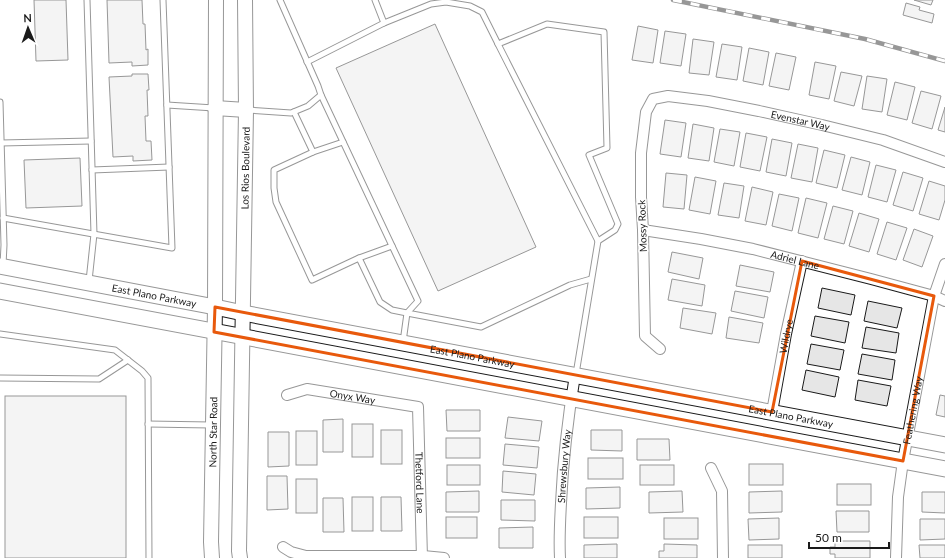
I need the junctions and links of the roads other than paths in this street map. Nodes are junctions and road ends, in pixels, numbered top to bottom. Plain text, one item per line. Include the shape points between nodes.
1 (87, 0) edge
2 (163, 0) edge
3 (216, 0) edge
4 (245, 0) edge
5 (280, 0) edge
6 (375, 0) edge
7 (384, 24) junction
8 (498, 44) junction
9 (308, 62) junction
10 (321, 95) junction
11 (653, 99) joint
12 (0, 102) edge
13 (167, 106) junction
14 (215, 108) junction
15 (246, 110) junction
16 (294, 112) junction
17 (91, 141) junction
18 (343, 142) junction
19 (1, 143) junction
20 (313, 152) junction
21 (945, 162) edge
22 (169, 167) junction
23 (92, 170) junction
24 (1, 195) edge
25 (3, 218) junction
26 (643, 230) junction
27 (94, 234) junction
28 (598, 241) junction
29 (392, 246) junction
30 (359, 258) junction
31 (802, 261) junction
32 (945, 264) edge
33 (2, 266) edge
34 (591, 279) junction
35 (89, 283) junction
36 (0, 285) edge
37 (0, 291) edge
38 (934, 296) junction
39 (945, 301) edge
40 (215, 307) junction
41 (243, 313) junction
42 (407, 313) junction
43 (214, 332) junction
44 (0, 334) edge
45 (242, 337) junction
46 (403, 343) junction
47 (660, 349) dead end
48 (128, 360) junction
49 (398, 366) junction
50 (575, 376) junction
51 (0, 378) edge
52 (287, 395) dead end
53 (571, 399) junction
54 (418, 407) joint
55 (772, 412) junction
56 (148, 424) junction
57 (212, 425) junction
58 (907, 438) junction
59 (945, 445) edge
60 (903, 461) junction
61 (711, 468) dead end
62 (945, 469) edge
63 (283, 547) dead end
64 (422, 557) edge
65 (149, 558) edge
66 (212, 558) edge
67 (240, 558) edge
68 (444, 558) edge
69 (560, 558) edge
70 (723, 558) edge
71 (896, 558) edge

1 - 17 lane
2 - 13 lane
3 - 14 main road
4 - 15 main road, Los Rios Boulevard
5 - 9 lane
6 - 7 lane
7 - 8 lane via 431,4 446,2 470,6 482,12
7 - 9 lane
8 - 28 lane
8 - 28 lane via 547,24 604,32 607,148 589,155 618,224 615,230
9 - 10 lane
10 - 16 lane via 308,106
10 - 18 lane
11 - 21 street, Evenstar Way via 668,96 708,101 794,118 883,140
11 - 26 street, Mossy Rock via 646,112 641,153
12 - 19 lane
13 - 14 lane
13 - 22 lane
14 - 15 main road
14 - 40 main road
15 - 16 lane
15 - 41 main road, Los Rios Boulevard
16 - 20 lane
17 - 19 lane
17 - 23 lane
18 - 20 lane
18 - 29 lane
19 - 24 lane
20 - 30 lane via 274,170 276,202 312,280
22 - 23 lane
22 - 27 lane via 172,248
23 - 27 lane
24 - 25 lane
25 - 27 lane
25 - 33 lane
26 - 31 street, Adriel Lane via 701,238
26 - 47 street, Mossy Rock via 645,336
27 - 35 lane
28 - 34 lane
29 - 30 lane
29 - 42 lane via 418,301
30 - 42 lane via 380,302 392,310
31 - 38 street, Adriel Lane
31 - 55 street, Wildrye
32 - 38 street, Feathering Way
33 - 35 main road, East Plano Parkway
33 - 36 main road
34 - 42 lane via 570,285 481,327
34 - 50 lane
35 - 40 main road, East Plano Parkway
37 - 43 main road
38 - 39 street, Adriel Lane
38 - 58 street, Feathering Way
40 - 41 main road, East Plano Parkway
40 - 43 main road, North Star Road
41 - 45 main road, Los Rios Boulevard
41 - 46 main road, East Plano Parkway
42 - 46 lane
43 - 45 main road
43 - 57 main road, North Star Road
44 - 48 lane via 115,350
45 - 49 main road
45 - 67 main road
46 - 49 main road
46 - 50 main road, East Plano Parkway
48 - 51 lane via 99,380
48 - 56 lane via 148,378
49 - 53 main road
50 - 53 street, Shrewsbury Way
50 - 55 main road, East Plano Parkway
52 - 54 street, Onyx Way via 307,389
53 - 60 main road
53 - 69 street, Shrewsbury Way via 562,480
54 - 64 street, Thetford Lane
55 - 58 main road, East Plano Parkway
56 - 57 lane
56 - 65 lane
57 - 66 main road, North Star Road
58 - 59 main road, East Plano Parkway
58 - 60 street, Feathering Way
60 - 62 main road
60 - 71 street, Feathering Way via 898,497
61 - 70 street via 722,491
63 - 64 street via 306,556
64 - 68 street

